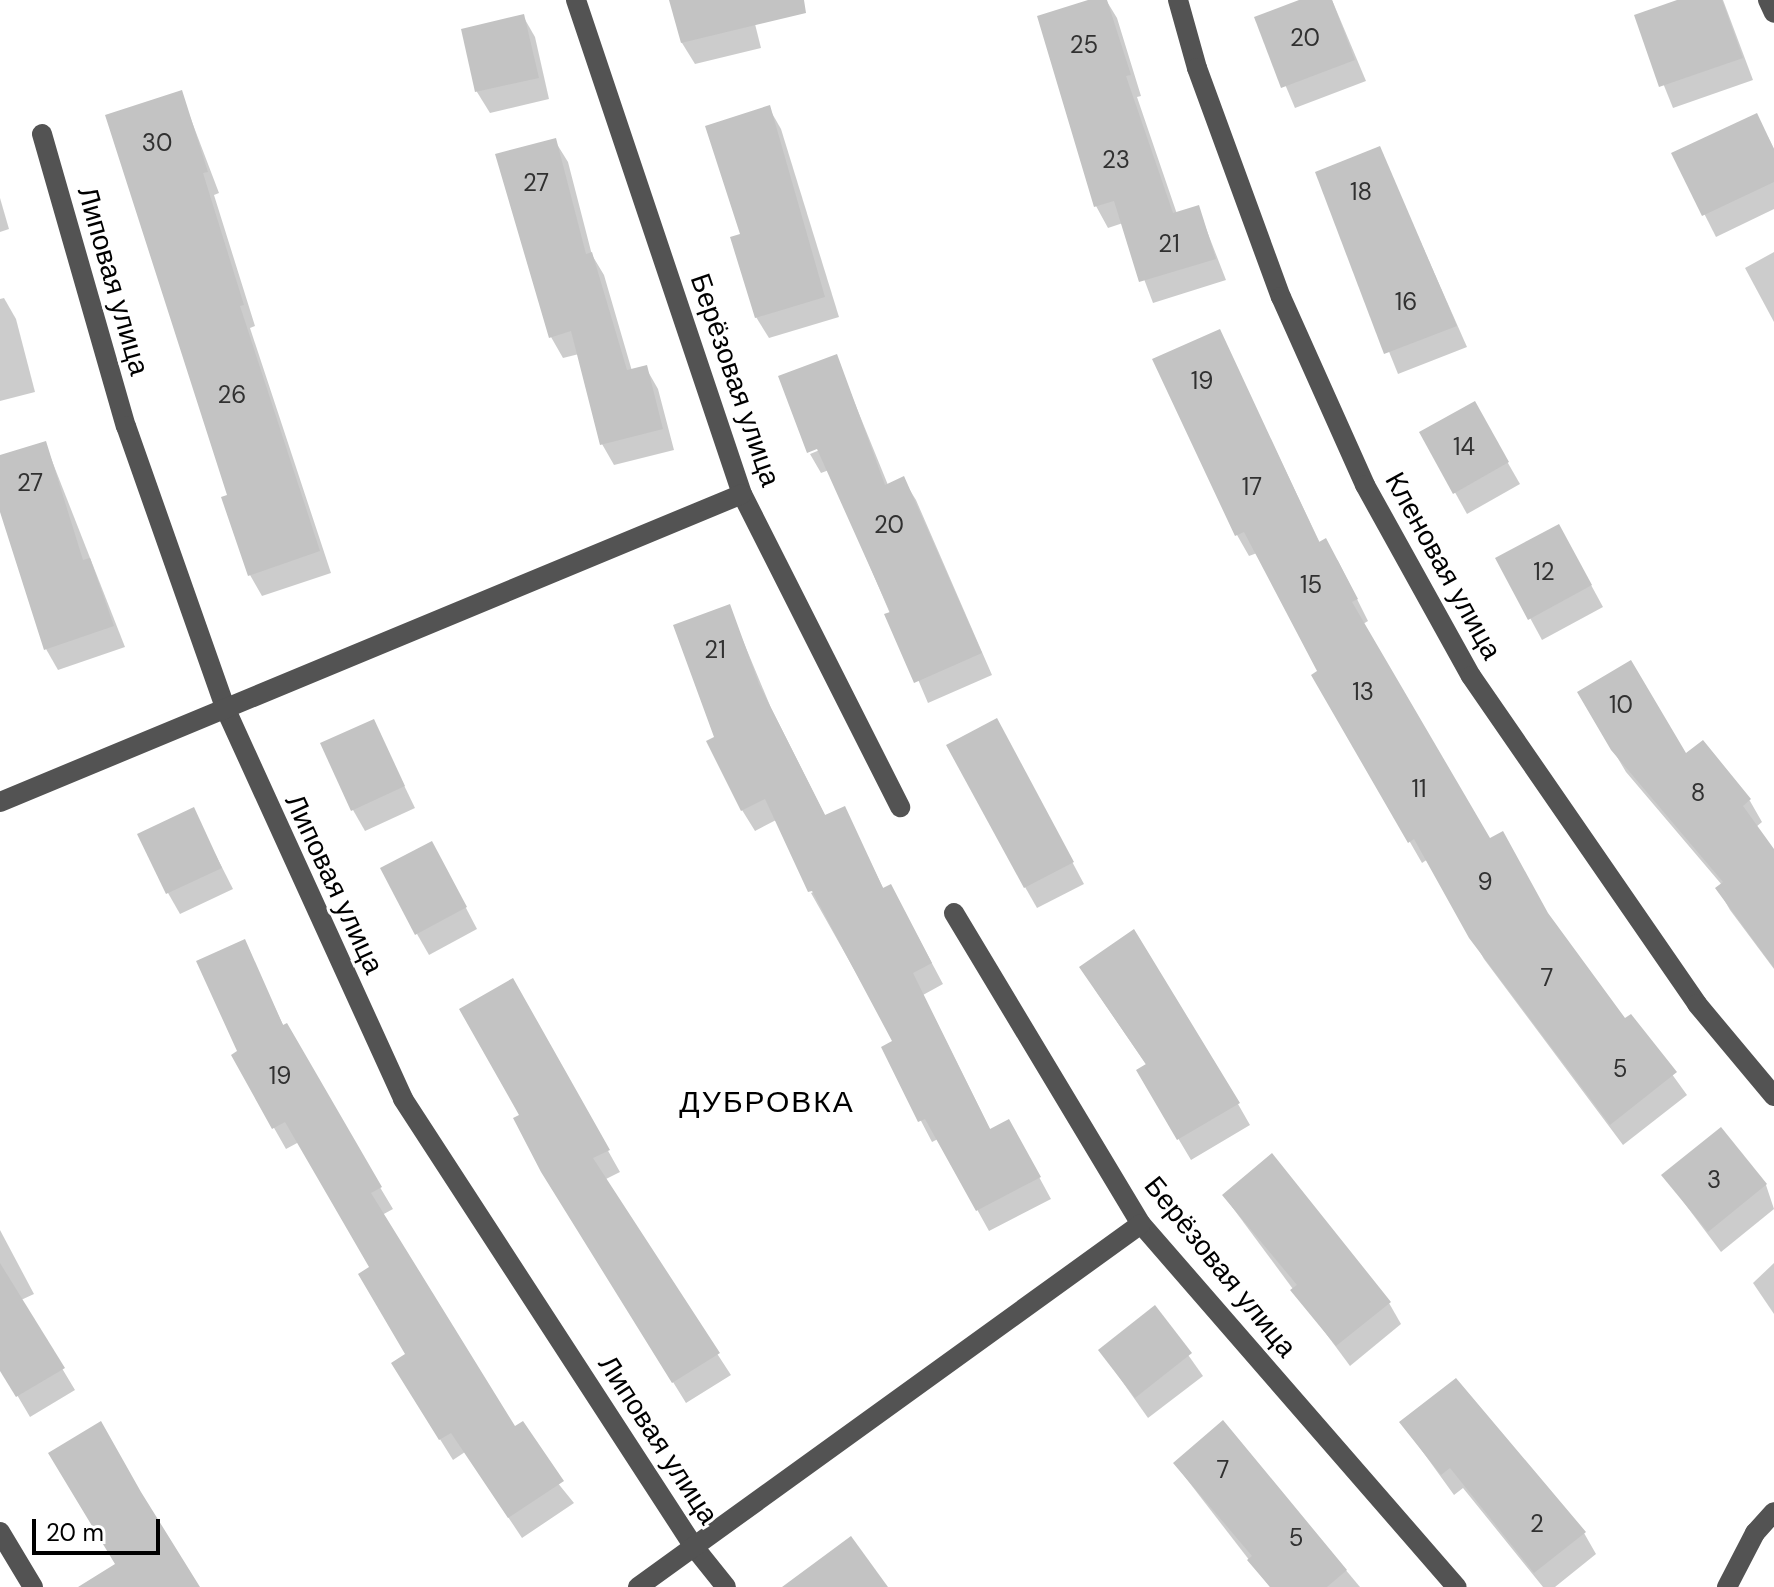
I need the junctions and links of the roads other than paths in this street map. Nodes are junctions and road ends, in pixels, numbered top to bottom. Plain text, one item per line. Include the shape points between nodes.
1 (576, 0) edge
2 (1178, 0) edge
3 (1768, 0) edge
4 (1774, 13) edge
5 (42, 134) dead end
6 (742, 494) junction
7 (226, 710) junction
8 (0, 802) edge
9 (900, 807) dead end
10 (954, 913) dead end
11 (1774, 1096) edge
12 (1141, 1224) junction
13 (1774, 1512) edge
14 (0, 1532) edge
15 (694, 1547) junction
16 (33, 1587) edge
17 (638, 1587) edge
18 (726, 1587) edge
19 (1456, 1587) edge
20 (1727, 1587) edge

1 - 6 street, Берёзовая улица
2 - 11 street, Кленовая улица via 1197,68 1281,297 1365,485 1471,676 1697,1004
3 - 4 street
5 - 7 street, Липовая улица via 126,426
6 - 7 street via 312,669
6 - 9 street, Берёзовая улица
7 - 8 street
7 - 15 street, Липовая улица via 403,1099
10 - 12 street, Берёзовая улица
12 - 15 street
12 - 19 street, Берёзовая улица
13 - 20 street via 1755,1533
14 - 16 street
15 - 17 street
15 - 18 street, Липовая улица

